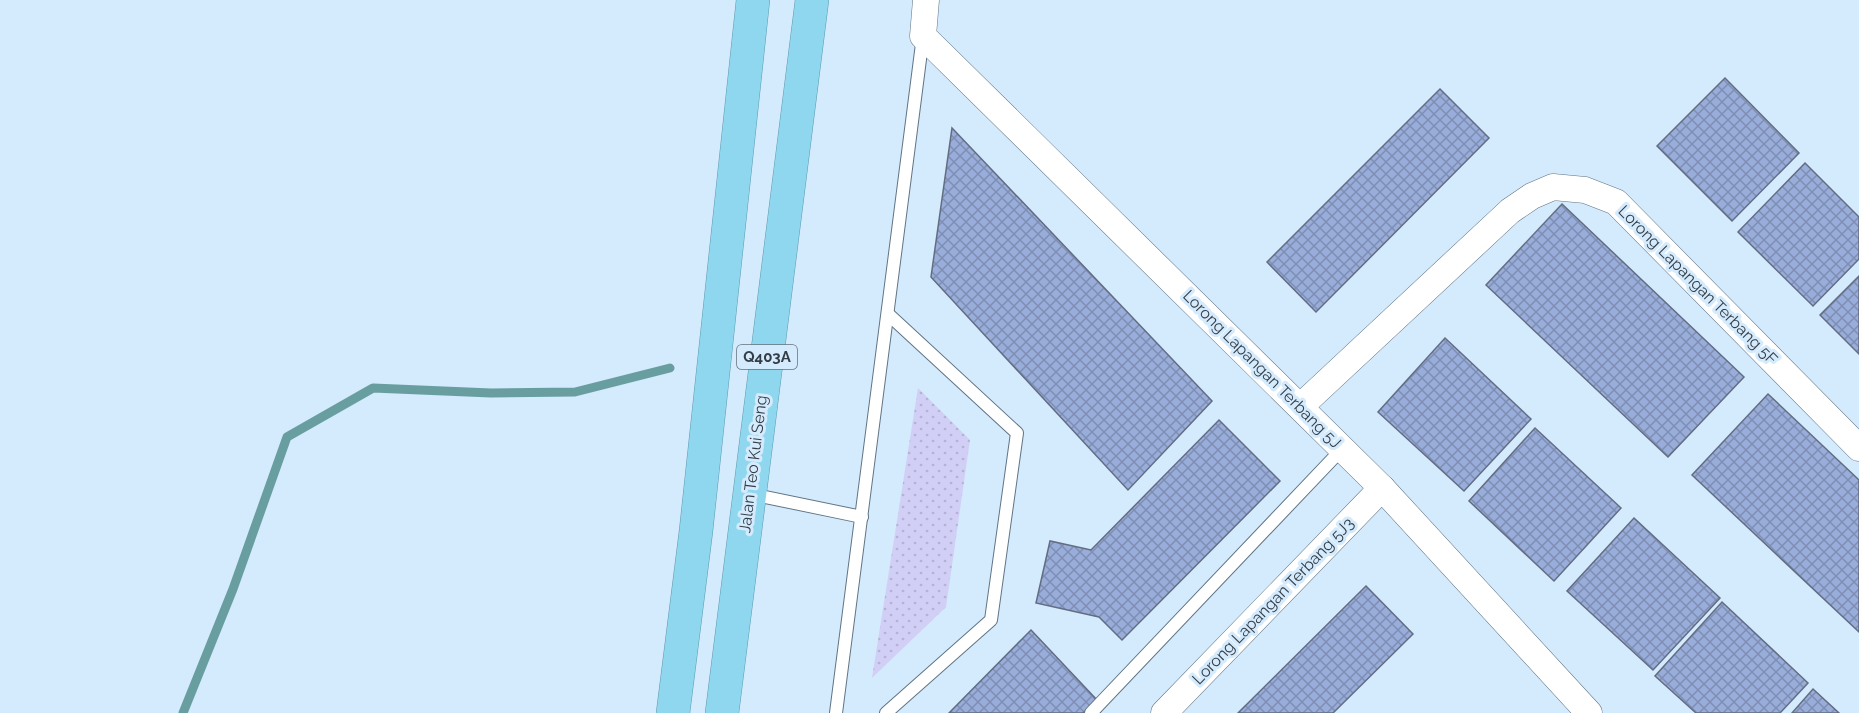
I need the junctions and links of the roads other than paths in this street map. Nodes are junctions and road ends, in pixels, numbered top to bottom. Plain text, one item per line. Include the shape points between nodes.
1 (753, 0) edge
2 (812, 0) edge
3 (926, 0) edge
4 (923, 36) junction
5 (888, 314) junction
6 (1300, 406) junction
7 (1343, 448) junction
8 (1859, 448) edge
9 (1382, 488) junction
10 (750, 493) junction
11 (862, 517) junction
12 (673, 713) edge
13 (722, 713) edge
14 (836, 713) edge
15 (886, 713) edge
16 (1091, 713) edge
17 (1164, 713) edge
18 (1589, 713) edge

1 - 12 highway
2 - 10 highway, Jalan Teo Kui Seng / Q403A
3 - 4 street
4 - 5 lane
4 - 6 street, Lorong Lapangan Terbang 5J
5 - 11 lane
5 - 15 lane via 1017,433 991,620
6 - 7 street, Lorong Lapangan Terbang 5J
6 - 8 street, Lorong Lapangan Terbang 5F via 1510,211 1553,187 1585,190 1616,202
7 - 9 street, Lorong Lapangan Terbang 5J
7 - 16 lane
9 - 17 street, Lorong Lapangan Terbang 5J3
9 - 18 street, Lorong Lapangan Terbang 5J
10 - 11 lane
10 - 13 highway, Jalan Teo Kui Seng / Q403A
11 - 14 lane

